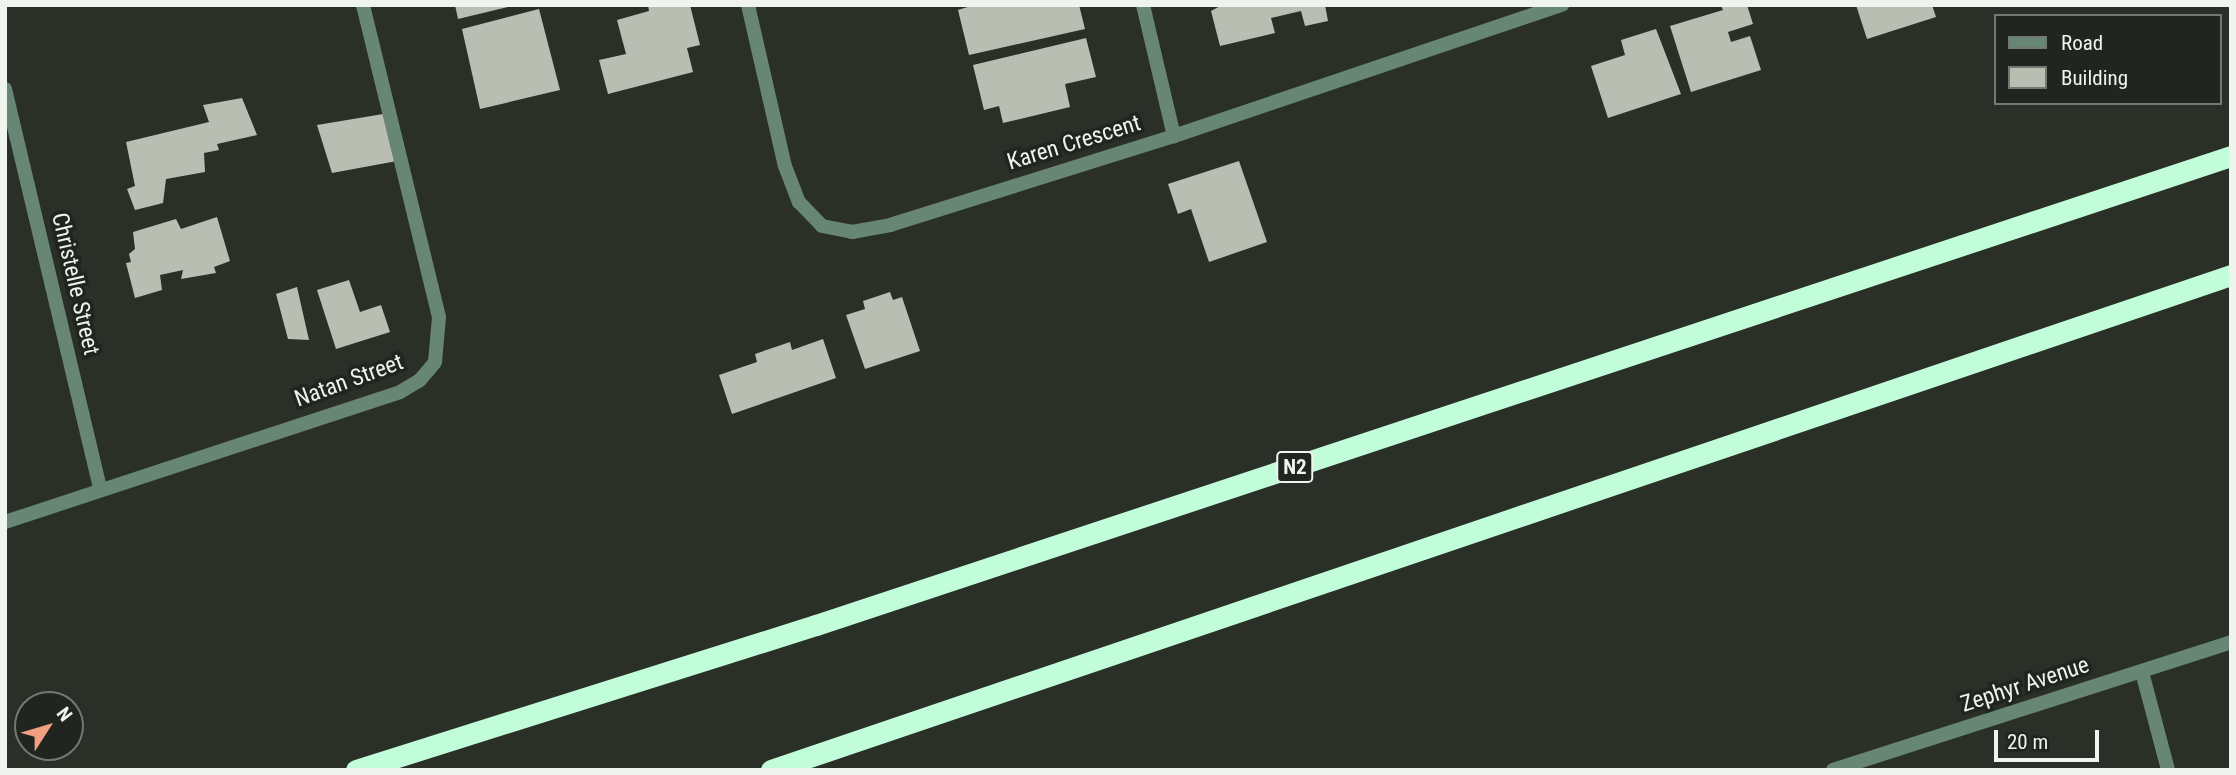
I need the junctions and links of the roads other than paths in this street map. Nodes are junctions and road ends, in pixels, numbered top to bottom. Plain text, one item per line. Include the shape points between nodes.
1 (363, 5) edge
2 (748, 5) edge
3 (1143, 5) edge
4 (1562, 5) edge
5 (1530, 10) edge
6 (5, 89) edge
7 (1174, 136) junction
8 (2231, 156) edge
9 (2231, 275) edge
10 (100, 489) junction
11 (5, 522) edge
12 (2231, 642) edge
13 (2142, 672) junction
14 (356, 770) edge
15 (771, 770) edge
16 (1833, 770) edge
17 (2168, 770) edge

1 - 10 street, Natan Street via 439,317 435,362 420,380 400,391
2 - 7 street, Karen Crescent via 785,166 799,202 822,226 852,232 890,225
3 - 7 street
4 - 5 street, Karen Crescent
5 - 7 street, Karen Crescent
6 - 10 street, Christelle Street
8 - 14 highway, N2 via 816,625
9 - 15 highway
10 - 11 street, Natan Street
12 - 13 street, Zephyr Avenue
13 - 16 street, Zephyr Avenue
13 - 17 street

